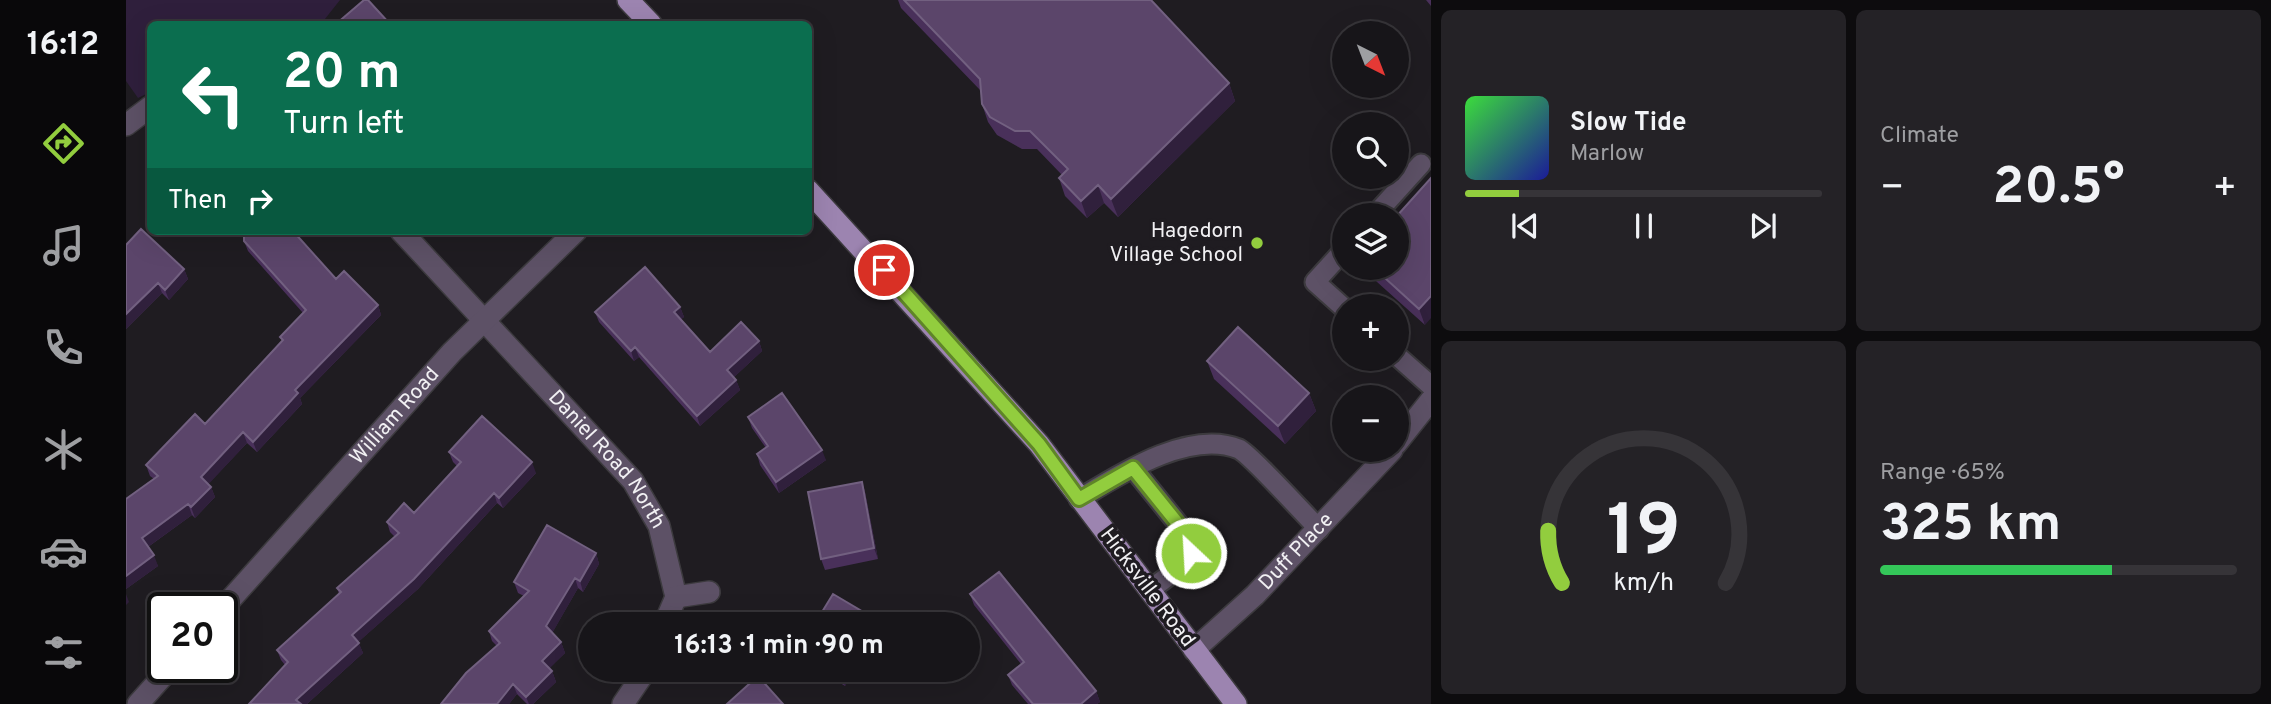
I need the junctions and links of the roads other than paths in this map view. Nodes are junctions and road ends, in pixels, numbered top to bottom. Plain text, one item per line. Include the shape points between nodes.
1 (628, 0) edge
2 (648, 21) edge
3 (147, 109) edge
4 (126, 125) edge
5 (1421, 164) dead end
6 (812, 194) edge
7 (1386, 203) edge
8 (405, 235) edge
9 (572, 235) edge
10 (1332, 263) edge
11 (1332, 297) edge
12 (483, 319) junction
13 (1409, 367) edge
14 (1431, 386) edge
15 (1431, 400) edge
16 (1409, 428) edge
17 (1381, 462) edge
18 (1133, 468) junction
19 (1079, 499) junction
20 (1319, 529) junction
21 (1150, 590) junction
22 (237, 592) edge
23 (709, 592) dead end
24 (676, 597) junction
25 (670, 612) edge
26 (1194, 650) junction
27 (638, 682) edge
28 (157, 683) edge
29 (138, 704) edge
30 (623, 704) edge
31 (1236, 704) edge

1 - 2 main road
3 - 4 street
5 - 7 lane
6 - 19 main road, Hicksville Road via 1039,444
8 - 12 street, Daniel Road North
9 - 12 street, William Road
10 - 11 lane via 1315,282
12 - 22 street, William Road
12 - 24 street, Daniel Road North via 633,481 659,526
13 - 14 lane
15 - 16 street
17 - 20 street, Duff Place
18 - 19 lane
18 - 20 lane via 1199,442 1240,450
18 - 21 lane via 1191,540 1186,561
19 - 21 main road, Hicksville Road
20 - 26 street, Duff Place
21 - 26 main road, Hicksville Road
23 - 24 street
24 - 25 street
26 - 31 main road, Hicksville Road
27 - 30 street
28 - 29 street

